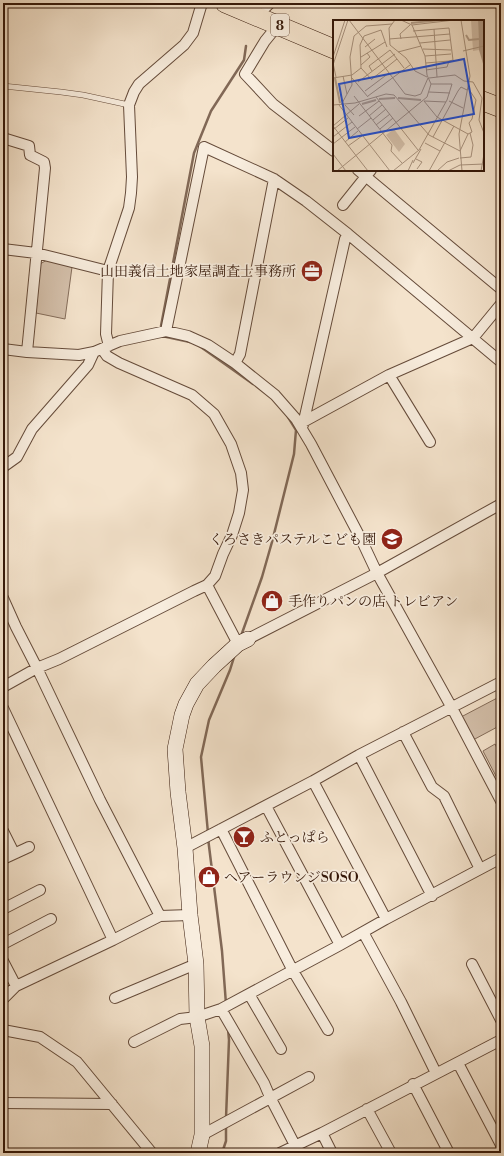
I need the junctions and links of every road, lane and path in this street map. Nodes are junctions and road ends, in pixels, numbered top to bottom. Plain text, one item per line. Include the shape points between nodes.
1 (202, 3) edge
2 (225, 3) edge
3 (498, 3) edge
4 (264, 4) edge
5 (501, 4) edge
6 (278, 25) junction
7 (333, 36) edge
8 (333, 49) edge
9 (3, 86) edge
10 (484, 101) edge
11 (129, 105) junction
12 (501, 108) edge
13 (484, 113) edge
14 (501, 120) edge
15 (3, 138) edge
16 (333, 150) edge
17 (365, 172) edge
18 (274, 179) junction
19 (343, 205) dead end
20 (348, 234) junction
21 (3, 250) edge
22 (36, 253) junction
23 (108, 271) junction
24 (501, 290) edge
25 (501, 304) edge
26 (166, 331) junction
27 (473, 338) junction
28 (3, 349) edge
29 (102, 349) junction
30 (27, 352) junction
31 (501, 362) edge
32 (235, 363) junction
33 (389, 375) junction
34 (302, 425) junction
35 (430, 442) dead end
36 (3, 467) edge
37 (501, 504) edge
38 (377, 573) junction
39 (207, 585) junction
40 (3, 598) edge
41 (243, 642) junction
42 (37, 668) junction
43 (501, 682) edge
44 (3, 687) edge
45 (3, 708) edge
46 (452, 708) junction
47 (403, 732) junction
48 (359, 755) junction
49 (313, 781) junction
50 (501, 802) edge
51 (266, 806) junction
52 (221, 829) junction
53 (3, 831) edge
54 (29, 847) dead end
55 (185, 848) junction
56 (14, 853) junction
57 (501, 858) edge
58 (3, 859) edge
59 (480, 869) junction
60 (40, 890) dead end
61 (432, 896) junction
62 (3, 909) edge
63 (190, 915) junction
64 (160, 916) junction
65 (52, 919) dead end
66 (386, 919) junction
67 (363, 932) junction
68 (114, 940) junction
69 (3, 944) edge
70 (340, 945) junction
71 (3, 961) edge
72 (196, 964) junction
73 (472, 964) dead end
74 (293, 971) junction
75 (16, 986) junction
76 (249, 994) junction
77 (115, 998) dead end
78 (3, 999) edge
79 (221, 1009) junction
80 (197, 1017) junction
81 (501, 1020) edge
82 (3, 1030) edge
83 (328, 1030) dead end
84 (501, 1040) edge
85 (134, 1042) dead end
86 (281, 1049) dead end
87 (458, 1063) junction
88 (436, 1073) junction
89 (309, 1077) dead end
90 (413, 1084) junction
91 (270, 1097) junction
92 (3, 1103) edge
93 (112, 1104) junction
94 (367, 1109) junction
95 (322, 1133) junction
96 (202, 1135) junction
97 (501, 1145) edge
98 (297, 1149) edge
99 (152, 1153) edge
100 (198, 1153) edge
101 (280, 1153) edge
102 (332, 1153) edge
103 (390, 1153) edge
104 (449, 1153) edge

1 - 11 street via 193,32 184,44 139,84
2 - 6 highway, 8
3 - 5 street
4 - 7 highway, 8
6 - 8 highway, 8
6 - 16 street via 245,74 273,104
9 - 11 lane via 68,93
10 - 12 highway
11 - 23 street via 131,193 129,208
13 - 14 highway
15 - 22 street via 29,146 30,155 44,162
17 - 19 street
17 - 24 street
18 - 20 street
18 - 26 street via 204,147
18 - 32 street via 240,354
20 - 27 street
20 - 34 street
21 - 22 street
22 - 23 street
22 - 30 street
23 - 29 street via 106,334
25 - 27 street
26 - 29 street
26 - 32 street via 198,340
27 - 31 street
27 - 33 street
28 - 30 street
29 - 30 street via 79,355
29 - 36 street via 32,429 17,457
29 - 39 street via 107,356 119,363 192,395 214,414 231,444 241,473 243,490 232,535 215,576
32 - 34 street via 275,395
33 - 34 street
33 - 35 street
34 - 38 street
37 - 38 street
38 - 41 street
38 - 46 street
39 - 41 street
39 - 42 street
40 - 42 street
41 - 55 street via 197,684 182,715 176,749
42 - 44 street
42 - 64 street via 100,800
43 - 46 street
45 - 68 street
46 - 47 street
46 - 50 street
47 - 48 street
47 - 59 street via 432,787 444,796
48 - 49 street
48 - 61 street
49 - 51 street
49 - 66 street
51 - 52 street
51 - 70 street
52 - 55 street
52 - 74 street
53 - 56 street
54 - 56 street
55 - 63 street
56 - 58 street
57 - 59 street
59 - 61 street
60 - 62 street
61 - 66 street
63 - 64 street
63 - 72 street
64 - 68 street
65 - 69 street
66 - 67 street
67 - 70 street
67 - 88 street
68 - 75 street
70 - 74 street
71 - 75 street
72 - 77 street
72 - 80 street
73 - 81 street
74 - 76 street
74 - 83 street
75 - 78 street
76 - 79 street
76 - 86 street
79 - 80 street
79 - 91 street
80 - 85 street via 180,1018
80 - 96 street via 202,1046
82 - 93 street via 40,1037 77,1062
84 - 87 street
87 - 88 street
87 - 97 street
88 - 90 street
89 - 91 street
90 - 94 street
90 - 104 street
91 - 96 street
91 - 98 street
92 - 93 street
93 - 99 street
94 - 95 street
94 - 103 street
95 - 98 street
95 - 102 street
96 - 100 street
98 - 101 street

